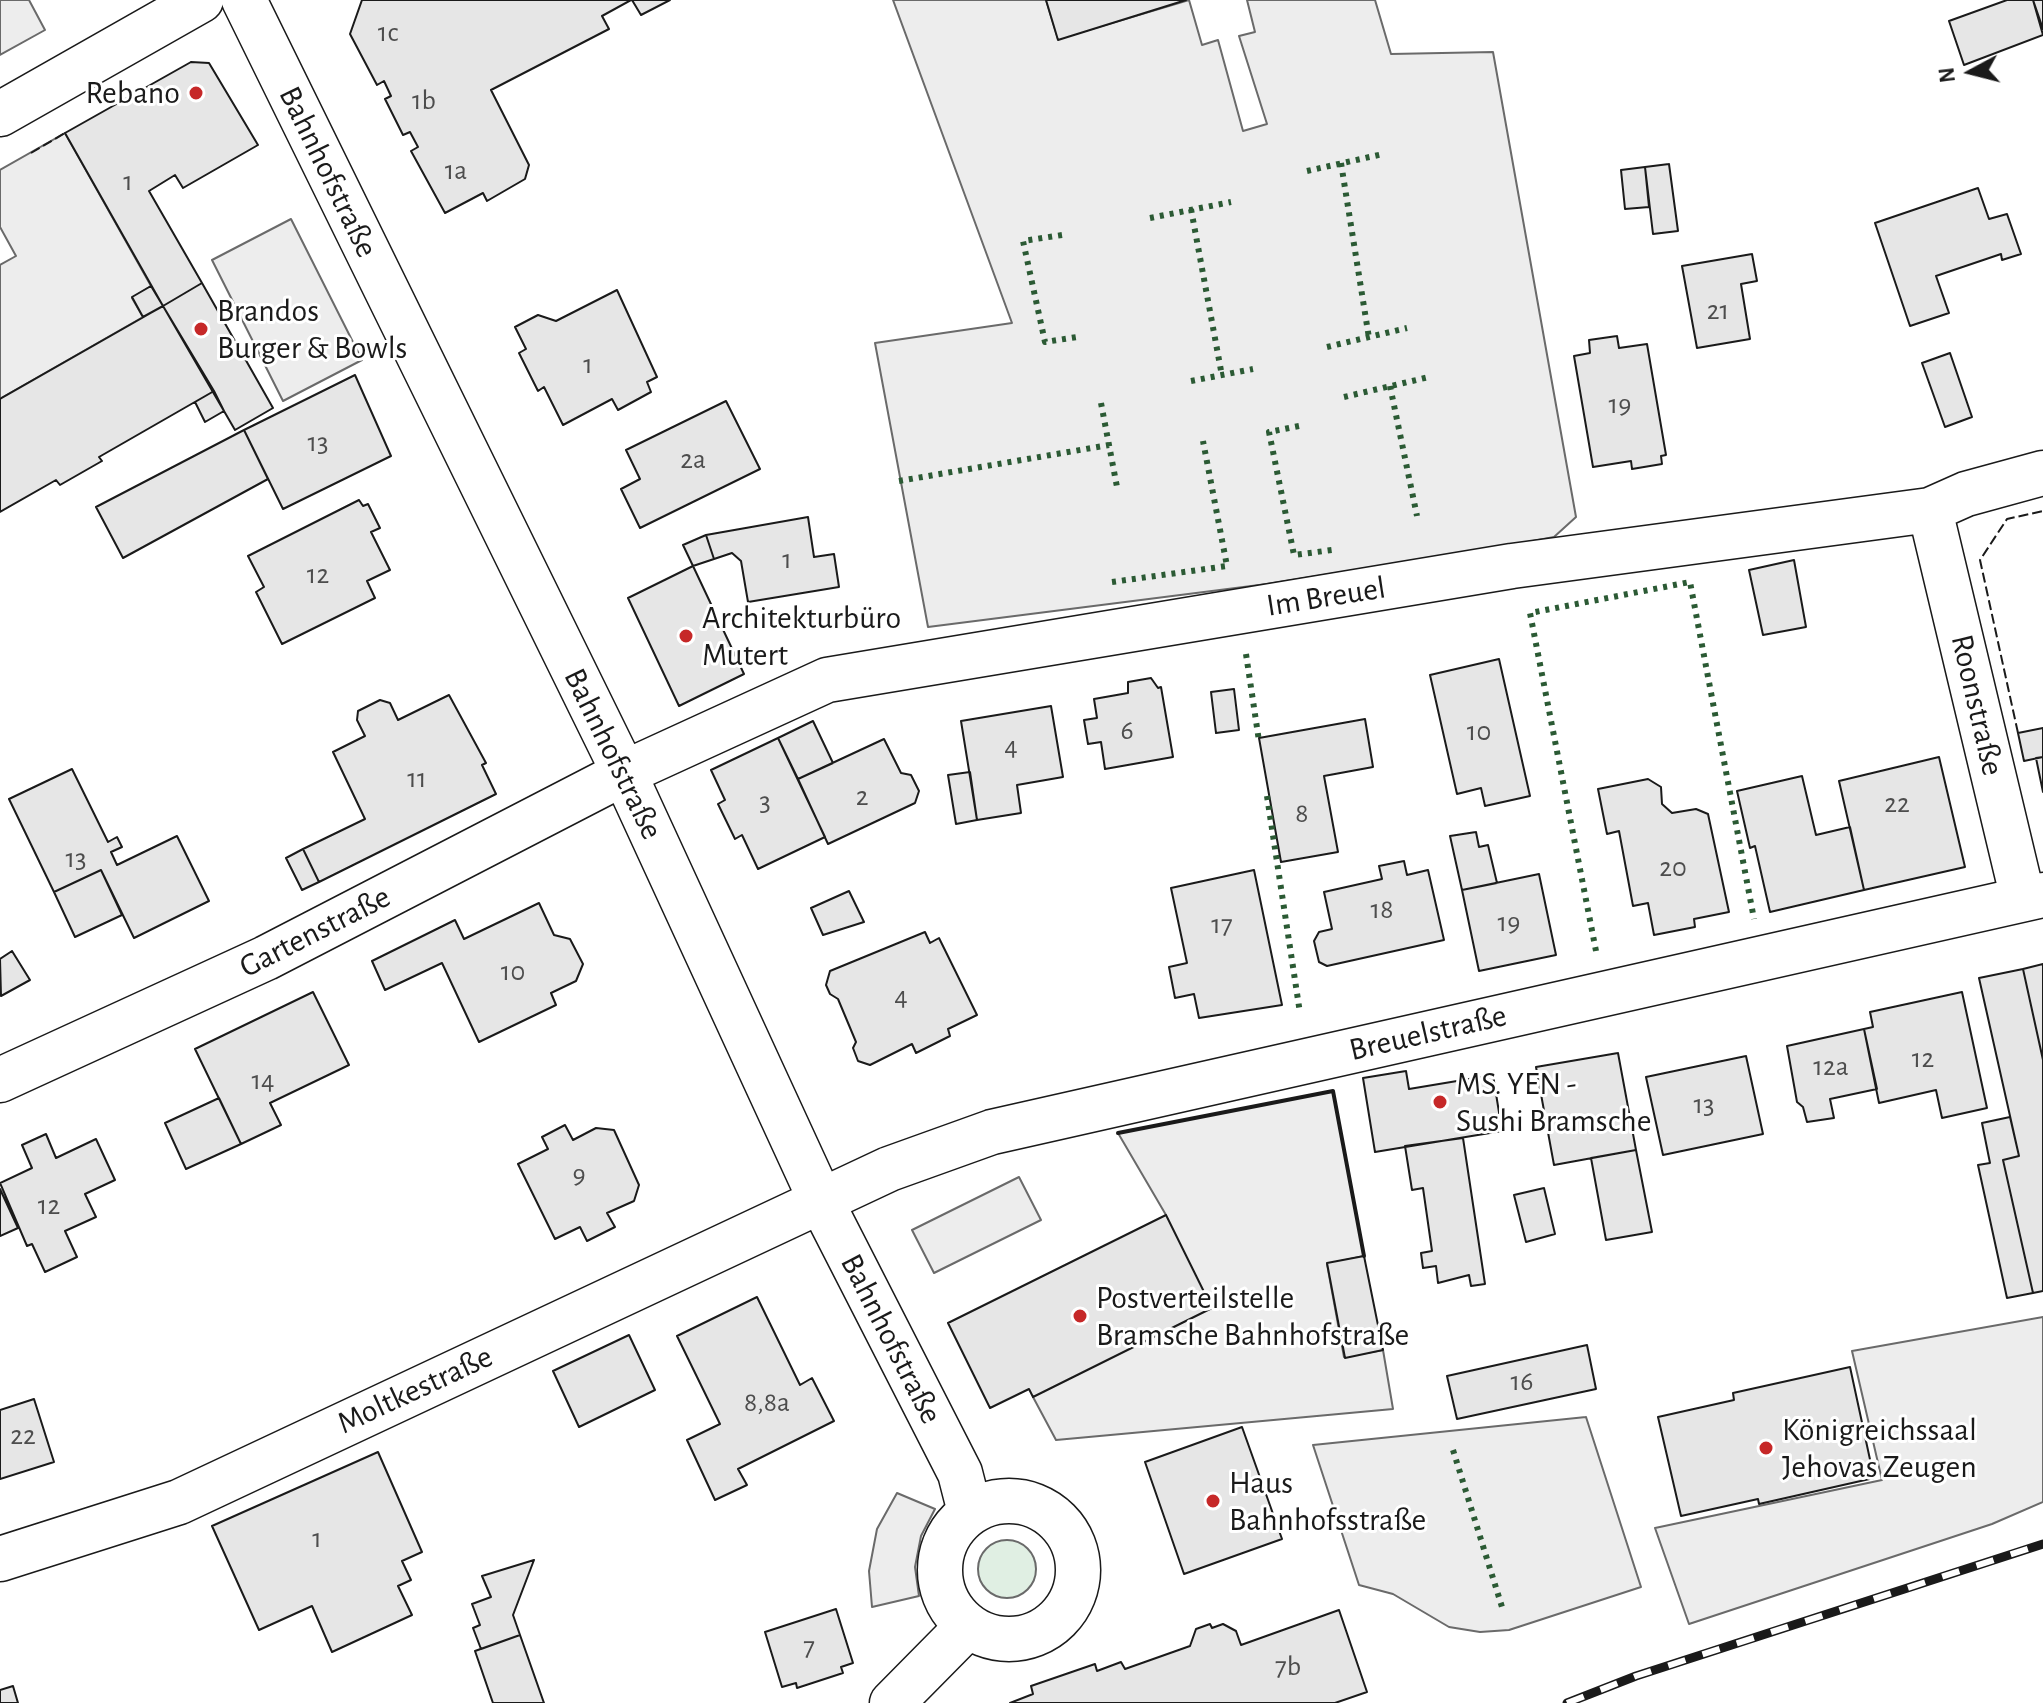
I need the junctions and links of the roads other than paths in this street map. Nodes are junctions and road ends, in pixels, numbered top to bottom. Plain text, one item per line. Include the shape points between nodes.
1 (201, 0) edge
2 (244, 0) edge
3 (0, 114) edge
4 (2043, 473) edge
5 (1930, 510) junction
6 (624, 773) junction
7 (2033, 897) edge
8 (0, 1080) edge
9 (822, 1203) junction
10 (970, 1512) junction
11 (0, 1559) edge
12 (968, 1626) junction
13 (892, 1703) edge

1 - 3 street
2 - 6 street, Bahnhofstraße
4 - 5 street, Im Breuel via 1966,494
5 - 6 street, Im Breuel via 1512,566 889,667 827,680
5 - 7 street, Roonstraße
6 - 8 street, Gartenstraße via 266,958
6 - 9 street, Bahnhofstraße
7 - 9 street, Breuelstraße via 992,1132 889,1169
9 - 10 street, Bahnhofstraße via 960,1473
9 - 11 street, Moltkestraße via 179,1502
10 - 12 street via 954,1528 939,1569 953,1611
10 - 12 street via 1007,1500 1046,1511 1072,1541 1077,1581 1056,1620 1024,1637 994,1637
12 - 13 street

